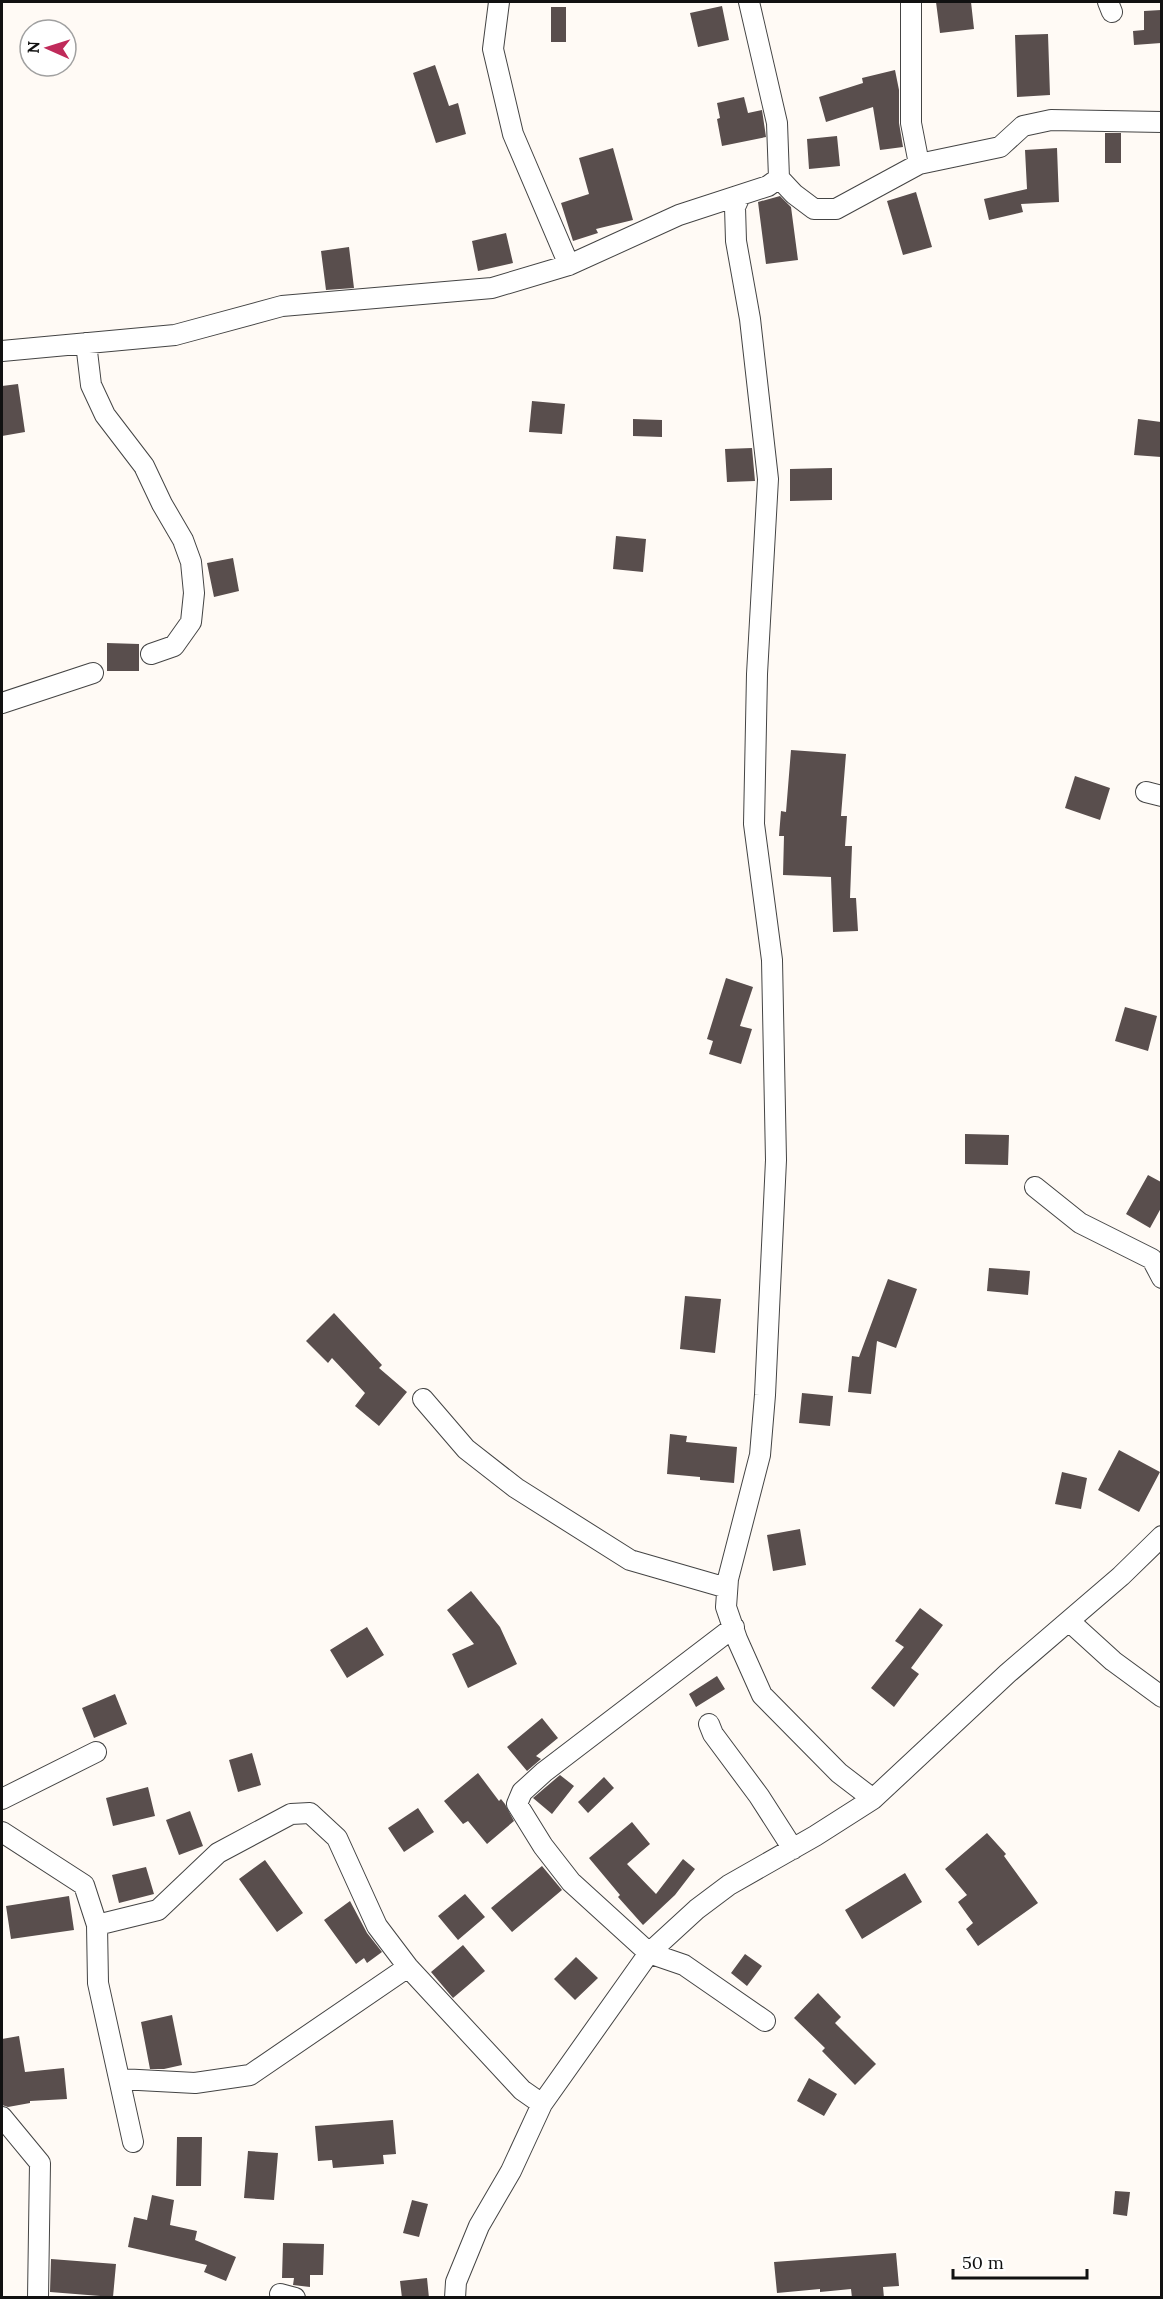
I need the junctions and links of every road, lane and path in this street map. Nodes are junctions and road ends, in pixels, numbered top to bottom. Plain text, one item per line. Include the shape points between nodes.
1 (499, 2) edge
2 (749, 2) edge
3 (911, 2) edge
4 (1161, 122) edge
5 (919, 164) junction
6 (779, 178) junction
7 (740, 196) junction
8 (569, 265) junction
9 (86, 343) junction
10 (2, 351) edge
11 (151, 654) dead end
12 (93, 673) dead end
13 (2, 703) edge
14 (1035, 1187) dead end
15 (1161, 1278) edge
16 (423, 1399) dead end
17 (1161, 1536) edge
18 (727, 1588) junction
19 (1069, 1621) junction
20 (734, 1627) junction
21 (1161, 1697) edge
22 (709, 1724) dead end
23 (96, 1752) dead end
24 (2, 1798) edge
25 (873, 1798) junction
26 (2, 1832) edge
27 (793, 1849) junction
28 (97, 1925) junction
29 (649, 1953) junction
30 (408, 1967) junction
31 (765, 2021) dead end
32 (120, 2079) junction
33 (542, 2104) junction
34 (2, 2117) edge
35 (133, 2142) dead end
36 (38, 2298) edge
37 (455, 2298) edge

1 - 8 street via 493,49 513,134
2 - 6 street via 777,123
3 - 5 street via 911,123
4 - 5 street via 1051,120 1023,126 1000,147
5 - 6 street via 836,209 814,209
6 - 7 street
7 - 8 street via 679,215
7 - 18 street via 735,207 736,241 750,319 768,480 757,674 754,824 772,960 776,1160 760,1455
8 - 9 street via 492,288 282,306 175,335
9 - 10 street
9 - 11 street via 91,385 105,414 144,466 191,562 191,622 174,646
12 - 13 street
14 - 15 street via 1080,1222 1152,1259
16 - 18 street via 466,1449 516,1488 630,1560
17 - 19 street
18 - 20 street via 726,1607
19 - 21 street
19 - 25 street
20 - 25 street via 762,1695 838,1773
20 - 29 street via 552,1766 517,1798 518,1808 571,1882
22 - 27 street
23 - 24 street
25 - 27 street
26 - 28 street via 84,1885
27 - 29 street via 697,1909
28 - 30 street via 158,1910 218,1853 291,1814 310,1813 337,1838 377,1926
28 - 32 street via 98,1983
29 - 31 street via 684,1965
29 - 33 street
30 - 32 street via 250,2075 195,2083
30 - 33 street via 522,2090
32 - 35 street
33 - 37 street via 511,2171 479,2226 456,2282
34 - 36 street via 40,2163

